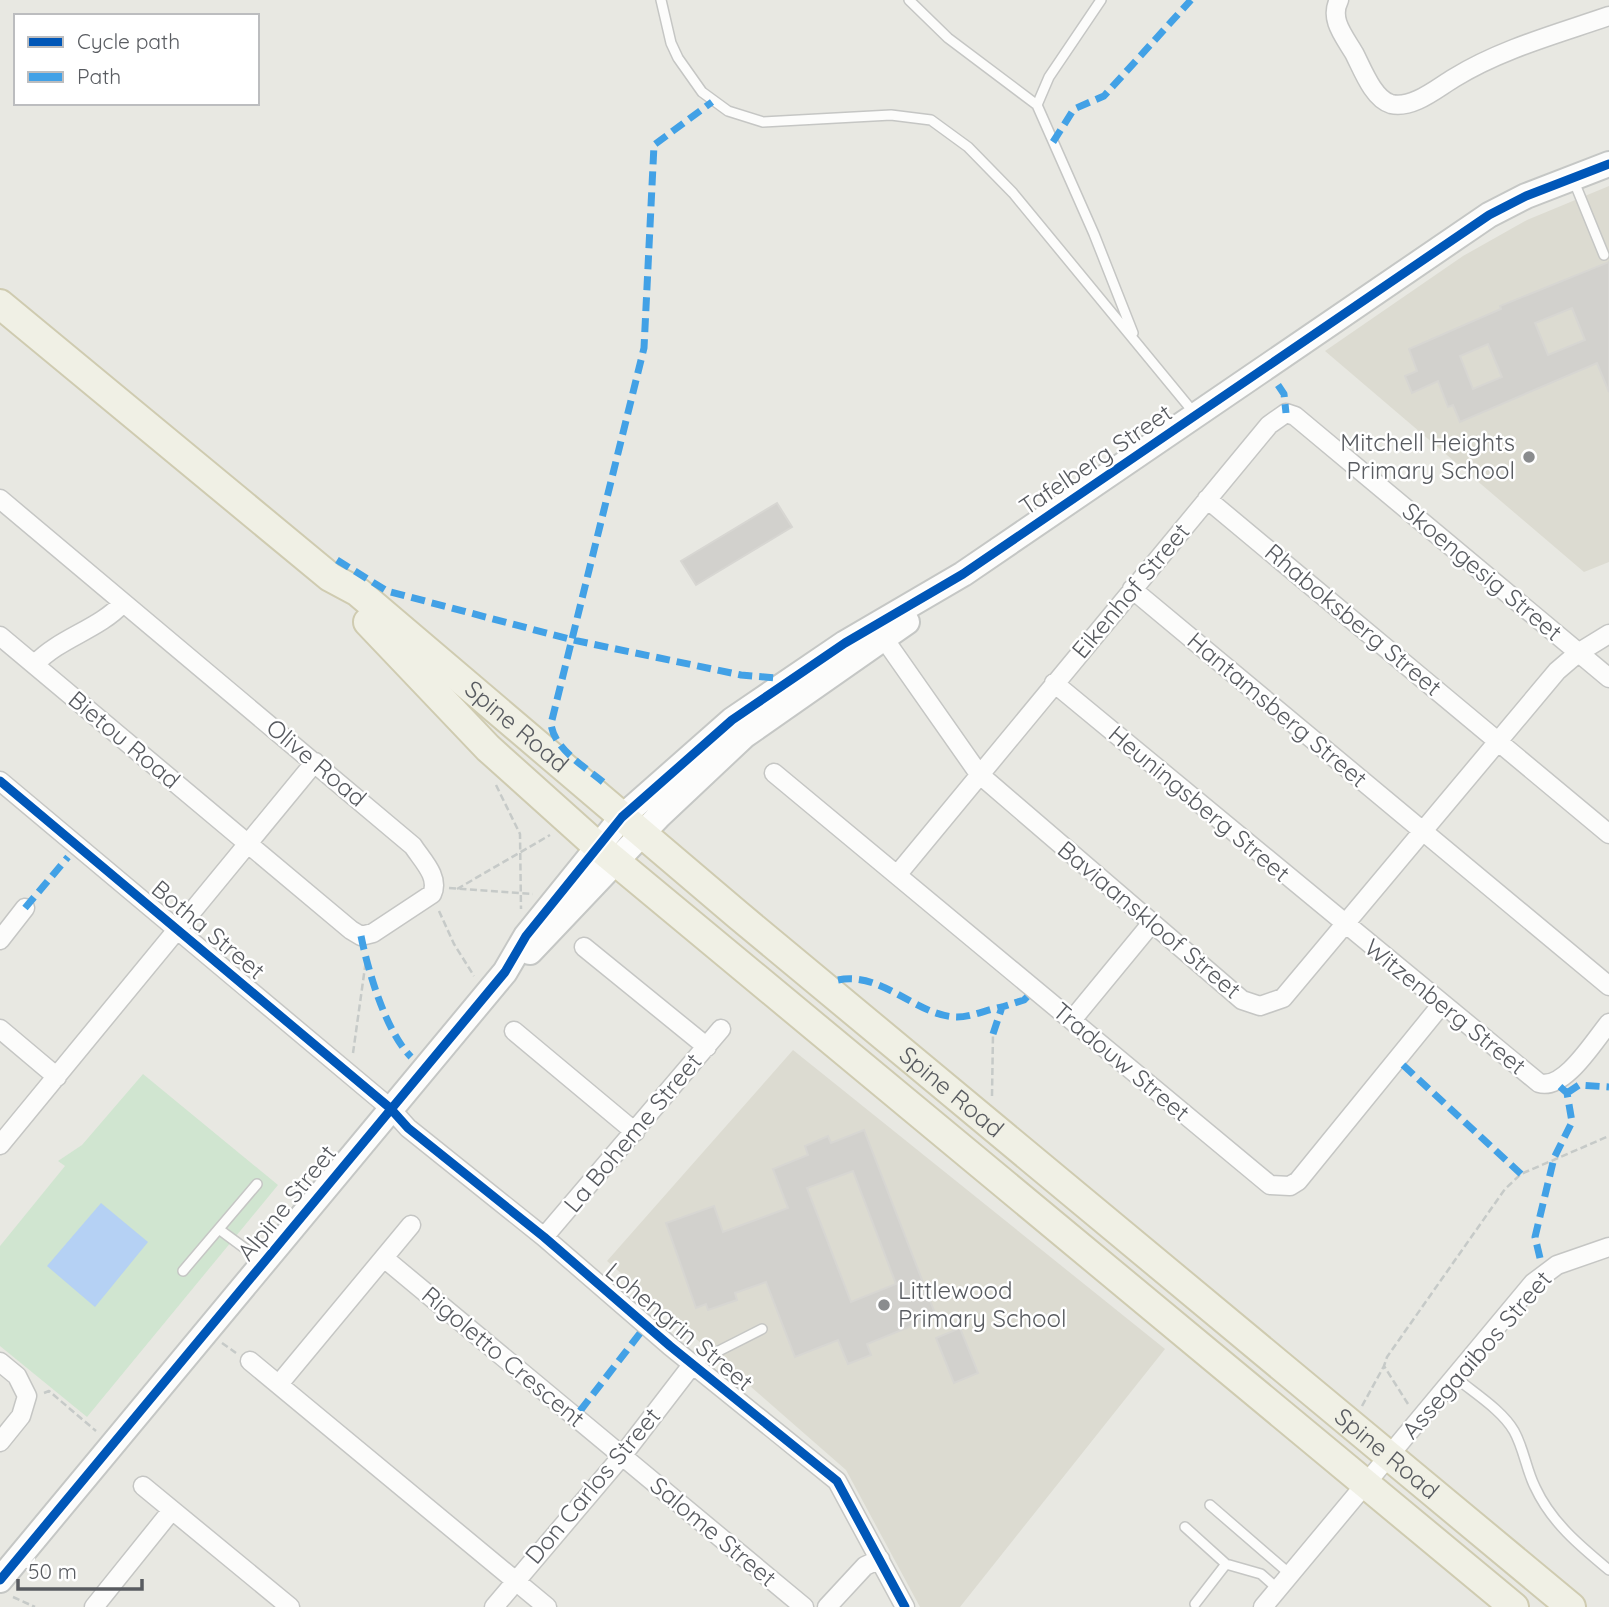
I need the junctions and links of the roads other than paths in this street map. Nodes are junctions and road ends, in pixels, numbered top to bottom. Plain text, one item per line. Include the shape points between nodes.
1 (660, 0) edge
2 (909, 0) edge
3 (1101, 0) edge
4 (1339, 0) edge
5 (1609, 16) edge
6 (1037, 105) junction
7 (1609, 164) edge
8 (1572, 177) junction
9 (1604, 255) dead end
10 (0, 304) edge
11 (1136, 341) junction
12 (1286, 414) joint
13 (1196, 415) junction
14 (0, 499) edge
15 (1208, 499) junction
16 (330, 577) junction
17 (1132, 589) junction
18 (123, 603) junction
19 (879, 633) junction
20 (1609, 634) edge
21 (0, 636) edge
22 (1578, 653) junction
23 (35, 664) junction
24 (1609, 678) edge
25 (1054, 683) junction
26 (1499, 740) junction
27 (315, 762) junction
28 (774, 773) dead end
29 (979, 774) junction
30 (0, 781) edge
31 (632, 825) junction
32 (1421, 831) junction
33 (1609, 834) edge
34 (247, 844) junction
35 (607, 853) junction
36 (897, 875) junction
37 (25, 908) dead end
38 (1151, 924) junction
39 (1344, 924) junction
40 (179, 930) junction
41 (0, 940) edge
42 (584, 947) dead end
43 (1609, 986) edge
44 (1442, 1004) junction
45 (1072, 1020) junction
46 (1609, 1023) edge
47 (0, 1029) edge
48 (721, 1029) dead end
49 (514, 1031) dead end
50 (707, 1047) junction
51 (57, 1077) junction
52 (390, 1108) junction
53 (635, 1132) junction
54 (0, 1145) edge
55 (257, 1184) dead end
56 (411, 1226) dead end
57 (220, 1230) junction
58 (544, 1237) junction
59 (1609, 1247) edge
60 (384, 1258) junction
61 (264, 1262) junction
62 (183, 1271) dead end
63 (762, 1329) dead end
64 (248, 1360) road end
65 (0, 1362) edge
66 (692, 1365) junction
67 (1455, 1377) junction
68 (279, 1384) junction
69 (0, 1442) edge
70 (622, 1456) junction
71 (1390, 1456) junction
72 (1366, 1484) junction
73 (143, 1486) dead end
74 (1210, 1506) dead end
75 (172, 1510) junction
76 (1185, 1527) dead end
77 (880, 1559) junction
78 (1226, 1564) junction
79 (1609, 1570) edge
80 (1291, 1574) junction
81 (515, 1580) junction
82 (6, 1588) edge
83 (1279, 1589) junction
84 (1195, 1604) dead end
85 (94, 1607) edge
86 (290, 1607) edge
87 (494, 1607) edge
88 (547, 1607) edge
89 (804, 1607) edge
90 (827, 1607) edge
91 (905, 1607) edge
92 (1264, 1607) edge
93 (1514, 1607) edge
94 (1571, 1607) edge

1 - 11 lane via 678,58 702,92 728,111 763,122 891,115 931,120 968,147 1013,193
2 - 6 lane via 948,38
3 - 6 lane via 1049,77
4 - 5 street via 1335,9 1338,24 1375,90 1394,105 1427,95 1505,53
6 - 11 lane
7 - 8 street, Tafelberg Street
8 - 9 lane
8 - 13 street, Tafelberg Street via 1489,215
10 - 16 main road, Spine Road
11 - 13 lane
12 - 15 street, Eikenhof Street via 1269,425
12 - 22 street, Skoengesig Street via 1295,416
13 - 19 street, Tafelberg Street via 963,574 955,587
14 - 18 street, Olive Road
15 - 17 street, Eikenhof Street
15 - 26 street, Rhaboksberg Street
16 - 31 main road, Spine Road via 358,592
16 - 35 main road, Spine Road via 488,748
17 - 25 street, Eikenhof Street
17 - 32 street, Hantamsberg Street
18 - 23 street via 99,624 53,646
18 - 27 street, Olive Road
19 - 29 street, Baviaanskloof Street
19 - 31 street, Tafelberg Street
20 - 22 street, Baviaanskloof Street
21 - 23 street, Bietou Road
22 - 24 street, Skoengesig Street
22 - 26 street, Baviaanskloof Street
23 - 34 street, Bietou Road
25 - 29 street, Eikenhof Street
25 - 39 street, Heuningsberg Street
26 - 32 street, Baviaanskloof Street
26 - 33 street, Rhaboksberg Street
27 - 34 street
27 - 34 street, Olive Road via 413,846 432,874 434,890 373,933 361,936
28 - 36 street, Tradouw Street
29 - 36 street, Eikenhof Street
29 - 38 street, Baviaanskloof Street
30 - 40 street, Botha Street
31 - 35 street, Tafelberg Street
31 - 71 main road, Spine Road
32 - 39 street, Baviaanskloof Street
32 - 43 street, Hantamsberg Street
34 - 40 street
35 - 52 street, Alpine Street via 526,936 505,972
35 - 72 main road, Spine Road
36 - 45 street, Tradouw Street
37 - 41 street
38 - 39 street, Baviaanskloof Street via 1242,1000 1260,1006 1283,998
38 - 45 street
39 - 44 street, Witzenberg Street
40 - 51 street
40 - 52 street, Botha Street
42 - 50 street
44 - 45 street, Tradouw Street via 1298,1181 1280,1188 1259,1176
44 - 46 street, Witzenberg Street via 1543,1085 1563,1079
47 - 51 street
48 - 50 street, La Boheme Street
49 - 53 street
50 - 53 street, La Boheme Street
51 - 54 street
52 - 58 street, Lohengrin Street via 408,1128
52 - 61 street, Alpine Street
53 - 58 street, La Boheme Street
55 - 57 lane
56 - 60 street
57 - 61 lane
57 - 62 lane
58 - 66 street, Lohengrin Street
59 - 67 street, Assegaaibos Street via 1544,1272
60 - 68 street
60 - 70 street, Rigoletto Crescent
61 - 82 street, Alpine Street
63 - 66 lane
64 - 68 street
65 - 69 street via 17,1376 27,1396 21,1416
66 - 70 street, Don Carlos Street
66 - 77 street, Lohengrin Street via 837,1481
67 - 71 street, Assegaaibos Street
67 - 79 lane via 1507,1421 1546,1508 1572,1540
68 - 81 street
70 - 81 street, Don Carlos Street
70 - 89 street, Salome Street
71 - 72 street, Assegaaibos Street
71 - 94 main road, Spine Road
72 - 80 street, Assegaaibos Street
72 - 93 main road, Spine Road
73 - 75 street
74 - 80 lane
75 - 85 street
75 - 86 street
76 - 78 lane
77 - 90 street via 865,1566
77 - 91 street, Lohengrin Street
78 - 83 lane via 1261,1574
78 - 84 lane
80 - 83 street, Assegaaibos Street
81 - 87 street, Don Carlos Street
81 - 88 street
83 - 92 street, Assegaaibos Street

